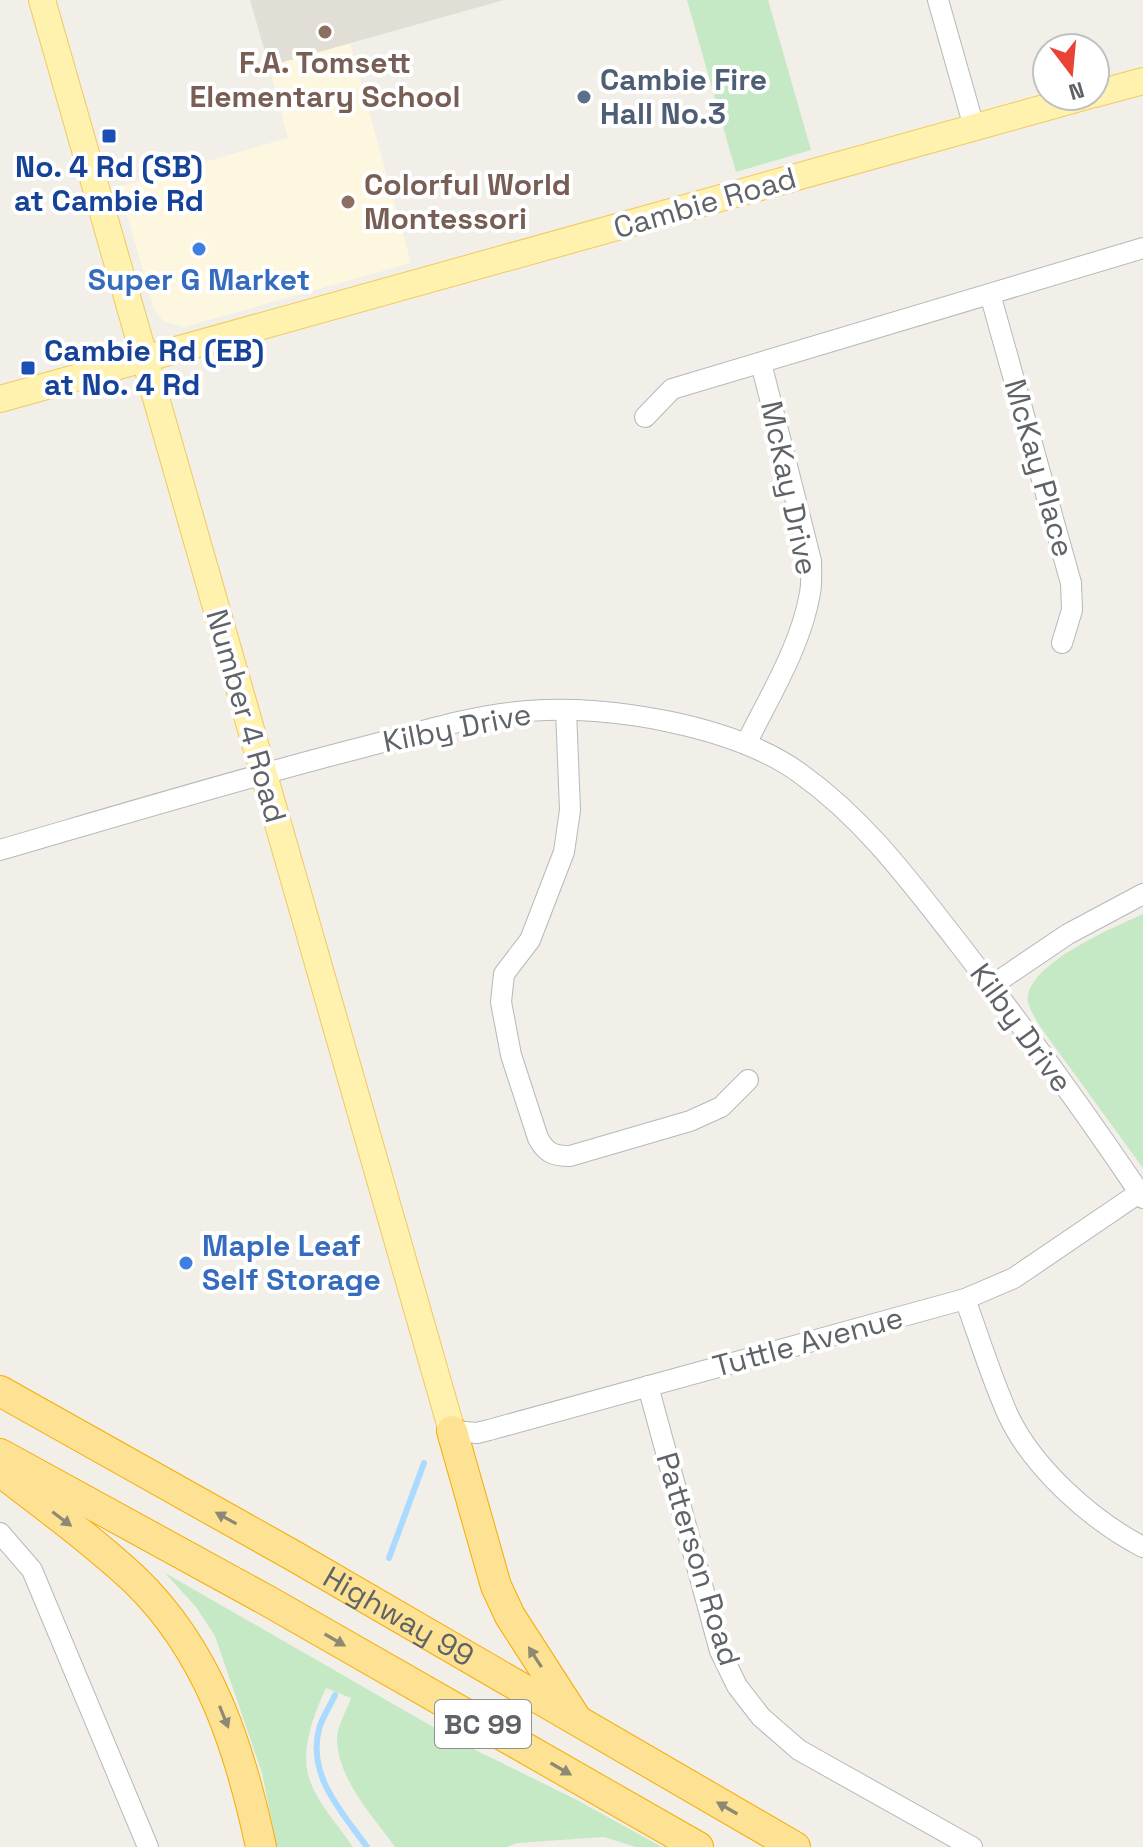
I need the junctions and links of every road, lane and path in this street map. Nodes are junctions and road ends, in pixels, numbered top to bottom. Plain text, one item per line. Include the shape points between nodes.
1 (42, 0) edge
2 (938, 0) edge
3 (1143, 81) edge
4 (1111, 90) edge
5 (1031, 111) edge
6 (974, 127) junction
7 (1143, 248) edge
8 (990, 294) junction
9 (144, 359) junction
10 (761, 363) junction
11 (0, 399) edge
12 (645, 417) dead end
13 (1062, 643) dead end
14 (566, 710) junction
15 (746, 744) junction
16 (263, 773) junction
17 (0, 850) edge
18 (1143, 894) edge
19 (991, 986) junction
20 (748, 1080) dead end
21 (1141, 1195) edge
22 (965, 1299) junction
23 (648, 1386) junction
24 (0, 1391) edge
25 (452, 1431) junction
26 (0, 1454) edge
27 (0, 1471) edge
28 (0, 1533) edge
29 (1143, 1547) edge
30 (578, 1722) junction
31 (148, 1847) edge
32 (261, 1847) edge
33 (698, 1847) edge
34 (795, 1847) edge
35 (972, 1847) edge

1 - 9 main road, Number 4 Road
2 - 6 street
3 - 4 main road
5 - 6 main road, Cambie Road
6 - 9 main road, Cambie Road
7 - 8 street, McKay Drive
8 - 10 street, McKay Drive
8 - 13 street, McKay Place via 1071,583 1072,610
9 - 11 main road, Cambie Road
9 - 16 main road, Number 4 Road
10 - 12 street, McKay Drive via 672,389
10 - 15 street, McKay Drive via 811,561 811,591 793,644
14 - 15 street, Kilby Drive via 653,719
14 - 16 street, Kilby Drive via 454,724
14 - 20 street via 570,810 564,852 530,940 504,974 501,1002 511,1055 538,1138 545,1151 570,1156 690,1121 721,1107
15 - 19 street, Kilby Drive via 798,771 844,807
16 - 17 street, Kilby Drive
16 - 25 main road, Number 4 Road
18 - 19 street via 1068,934
19 - 21 street, Kilby Drive
21 - 22 street, Tuttle Avenue via 1014,1278
22 - 23 street, Tuttle Avenue
22 - 29 street via 1008,1415 1026,1446 1064,1489
23 - 25 street, Tuttle Avenue via 477,1433
23 - 35 street, Patterson Road via 720,1651 737,1686 761,1717 799,1750
30 -> 24 highway, Highway 99 / BC 99
30 -> 25 highway via 496,1586
26 -> 33 highway, Highway 99 / BC 99
27 -> 32 highway via 135,1581 185,1641 207,1678 240,1758
28 - 31 street via 32,1570
34 -> 30 highway, Highway 99 / BC 99

